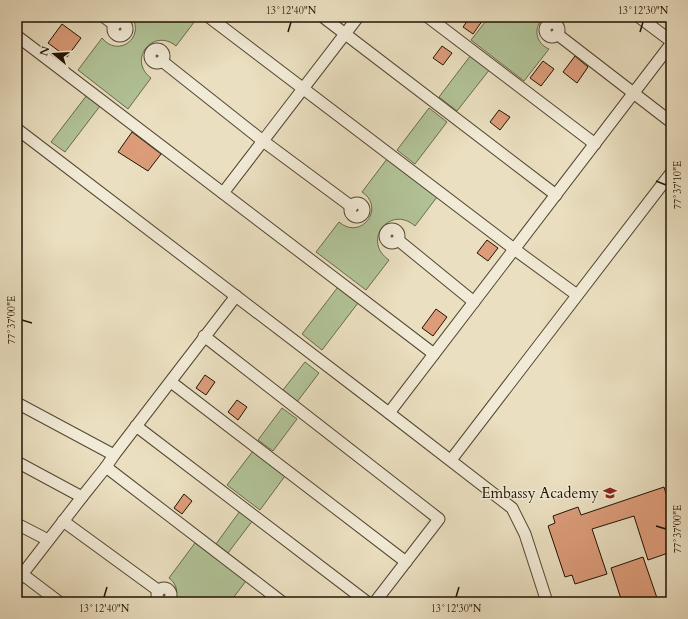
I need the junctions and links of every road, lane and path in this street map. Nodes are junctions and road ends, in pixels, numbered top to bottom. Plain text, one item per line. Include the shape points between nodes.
1 (104, 17) edge
2 (209, 17) edge
3 (323, 17) edge
4 (358, 17) edge
5 (428, 17) edge
6 (639, 17) edge
7 (115, 25) dead end
8 (345, 34) junction
9 (557, 34) dead end
10 (17, 36) edge
11 (670, 47) edge
12 (162, 61) dead end
13 (303, 88) junction
14 (634, 93) junction
15 (671, 122) edge
16 (17, 129) edge
17 (263, 141) junction
18 (595, 144) junction
19 (671, 173) edge
20 (223, 193) junction
21 (556, 194) junction
22 (352, 207) dead end
23 (398, 240) dead end
24 (514, 249) junction
25 (577, 295) junction
26 (236, 296) junction
27 (474, 302) junction
28 (204, 336) junction
29 (434, 354) junction
30 (171, 382) junction
31 (17, 403) edge
32 (389, 413) junction
33 (136, 426) junction
34 (114, 455) junction
35 (451, 460) junction
36 (17, 462) edge
37 (106, 467) junction
38 (82, 497) junction
39 (63, 521) junction
40 (17, 524) edge
41 (48, 540) junction
42 (406, 562) junction
43 (20, 578) edge
44 (158, 591) dead end
45 (59, 602) edge
46 (282, 602) edge
47 (367, 602) edge
48 (375, 602) edge
49 (547, 602) edge

1 - 7 street
2 - 13 street
3 - 8 street
4 - 8 street
5 - 18 street
6 - 11 street
8 - 13 street
8 - 21 street
9 - 14 street
10 - 20 street
11 - 14 street
12 - 17 street
13 - 17 street
13 - 24 street
14 - 15 street
14 - 18 street
16 - 26 street
17 - 20 street
17 - 22 street
18 - 21 street
19 - 25 street
20 - 29 street
21 - 24 street
23 - 27 street
24 - 25 street
24 - 27 street
25 - 35 street
26 - 28 street
26 - 32 street
27 - 29 street
28 - 30 street
28 - 42 street via 439,519
29 - 32 street
30 - 33 street
30 - 42 street
31 - 34 street
32 - 35 street
33 - 34 street
33 - 47 street
34 - 37 street
35 - 49 street via 512,508 525,534
36 - 38 street
37 - 38 street
37 - 46 street
38 - 39 street
39 - 41 street
39 - 44 street
40 - 41 street
41 - 43 street
42 - 48 street
43 - 45 street

